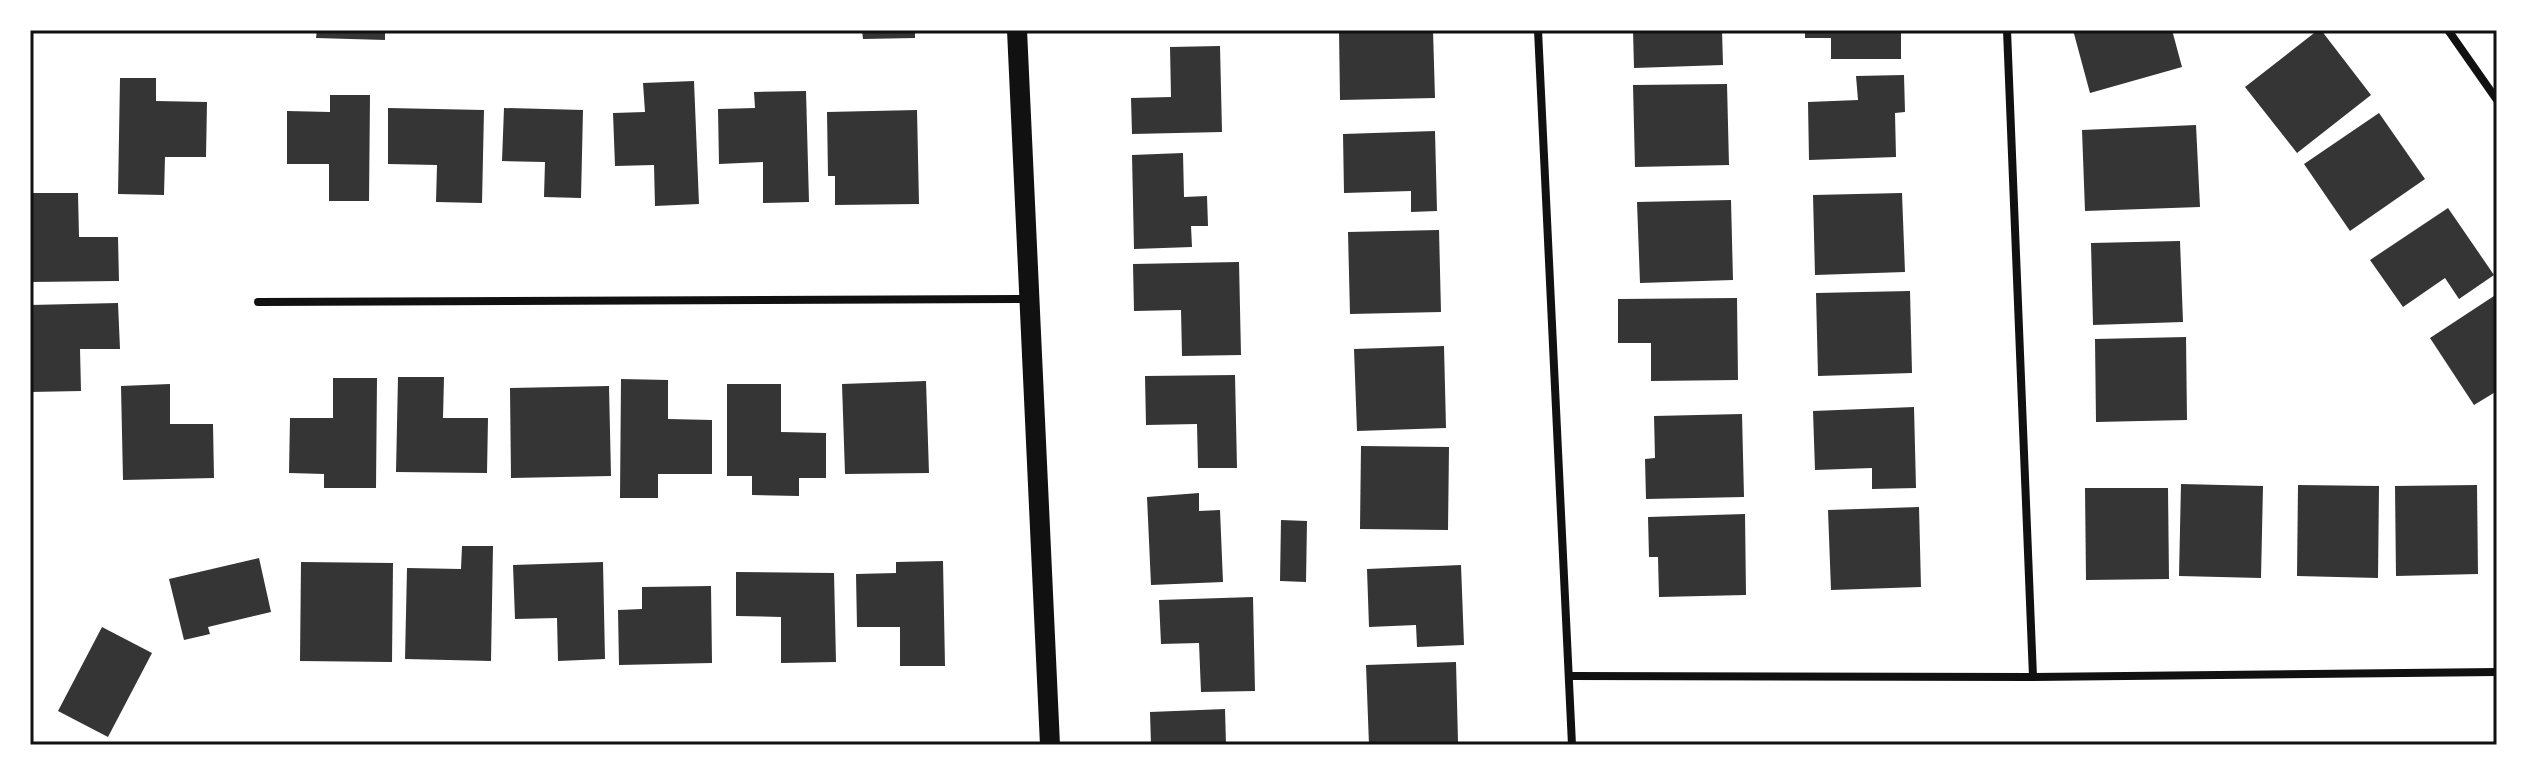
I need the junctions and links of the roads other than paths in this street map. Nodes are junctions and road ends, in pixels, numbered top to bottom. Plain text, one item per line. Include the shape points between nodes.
1 (1017, 30) edge
2 (1538, 30) edge
3 (2007, 30) edge
4 (2448, 30) edge
5 (2497, 100) edge
6 (1028, 299) junction
7 (258, 302) dead end
8 (2497, 672) edge
9 (1570, 676) junction
10 (2033, 677) junction
11 (1050, 745) edge
12 (1572, 745) edge

1 - 6 main road
2 - 9 street
3 - 10 street
4 - 5 street
6 - 7 street
6 - 11 main road
8 - 10 street
9 - 10 street
9 - 12 street

